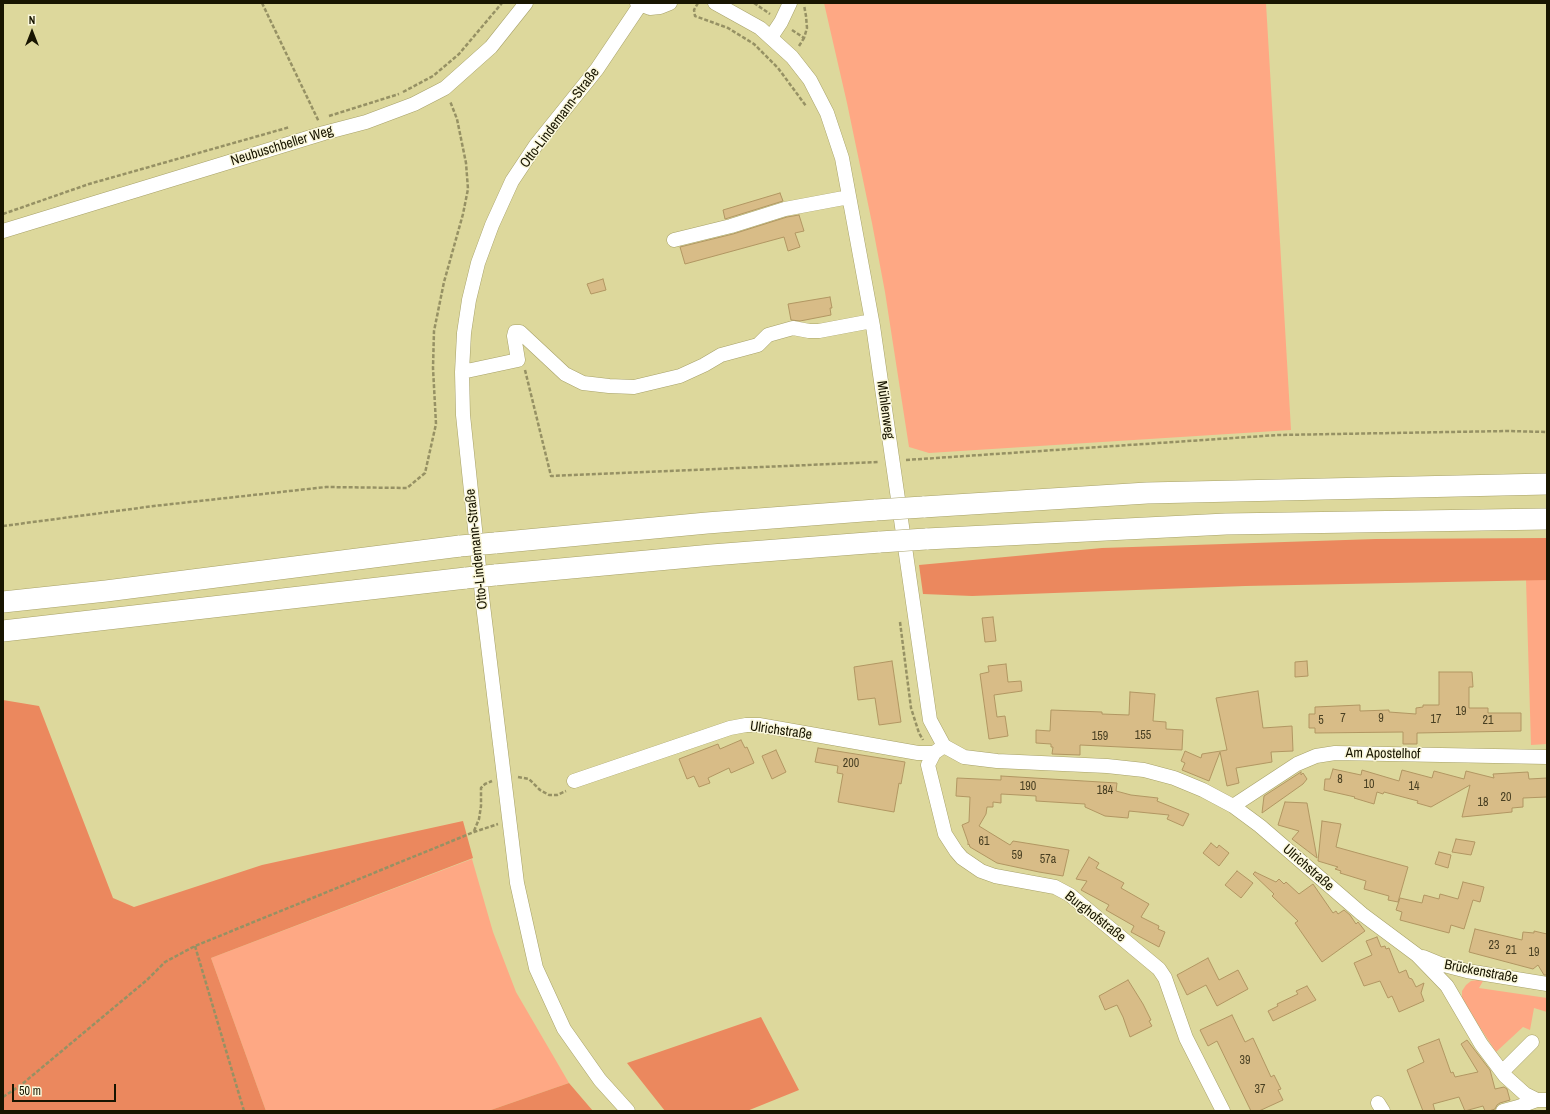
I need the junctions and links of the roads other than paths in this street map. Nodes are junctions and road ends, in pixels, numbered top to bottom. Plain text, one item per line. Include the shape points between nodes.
1 (526, 3) edge
2 (670, 3) edge
3 (715, 3) edge
4 (790, 3) edge
5 (639, 4) edge
6 (771, 38) junction
7 (849, 197) junction
8 (3, 231) edge
9 (674, 240) dead end
10 (872, 321) junction
11 (462, 372) junction
12 (1547, 484) edge
13 (1547, 519) edge
14 (3, 602) edge
15 (3, 631) edge
16 (939, 750) junction
17 (1547, 756) edge
18 (574, 781) road end
19 (1233, 806) junction
20 (1417, 955) junction
21 (1466, 971) junction
22 (1547, 984) edge
23 (1454, 998) junction
24 (1532, 1042) dead end
25 (1502, 1072) junction
26 (1542, 1100) edge
27 (628, 1111) edge
28 (1223, 1111) edge
29 (1503, 1111) edge

1 - 8 street, Neubuschbeller Weg via 492,48 445,88 414,104
2 - 5 street via 650,8
3 - 6 street, Mühlenweg via 760,28
4 - 6 street
5 - 11 street, Otto-Lindemann-Straße via 597,69 536,145 512,181 492,224 478,263 464,333
6 - 7 street, Mühlenweg via 792,57 810,80 828,113 842,158
7 - 9 street via 785,208 731,226
7 - 10 street, Mühlenweg
10 - 11 street via 818,331 793,328 768,335 758,344 721,355 680,376 634,387 583,383 565,374 520,332 515,332 514,336 518,360
10 - 16 street, Mühlenweg via 923,678 930,720
11 - 27 street, Otto-Lindemann-Straße via 463,415 483,605 517,883 536,968 564,1029 600,1080
12 - 14 highway, bridge via 1146,493 876,510 495,542
13 - 15 highway, bridge via 1226,524 880,542 495,575
16 - 18 street, Ulrichstraße via 911,751 759,725 746,725 730,728
16 - 19 street, Ulrichstraße via 964,757 997,761 1144,770 1174,778
16 - 28 street, Burghofstraße via 928,765 944,834 949,843 962,858 981,871 1054,887 1070,895 1159,969 1165,978 1186,1038
17 - 19 street, Am Apostelhof via 1316,756 1297,764
19 - 20 street, Ulrichstraße via 1362,914
20 - 21 street, Brückenstraße
20 - 23 street, Ulrichstraße via 1447,986
21 - 22 street, Brückenstraße
21 - 23 street via 1455,980
23 - 25 street, Ulrichstraße via 1481,1044
24 - 25 street
25 - 26 street, Ulrichstraße via 1520,1090
26 - 29 street

